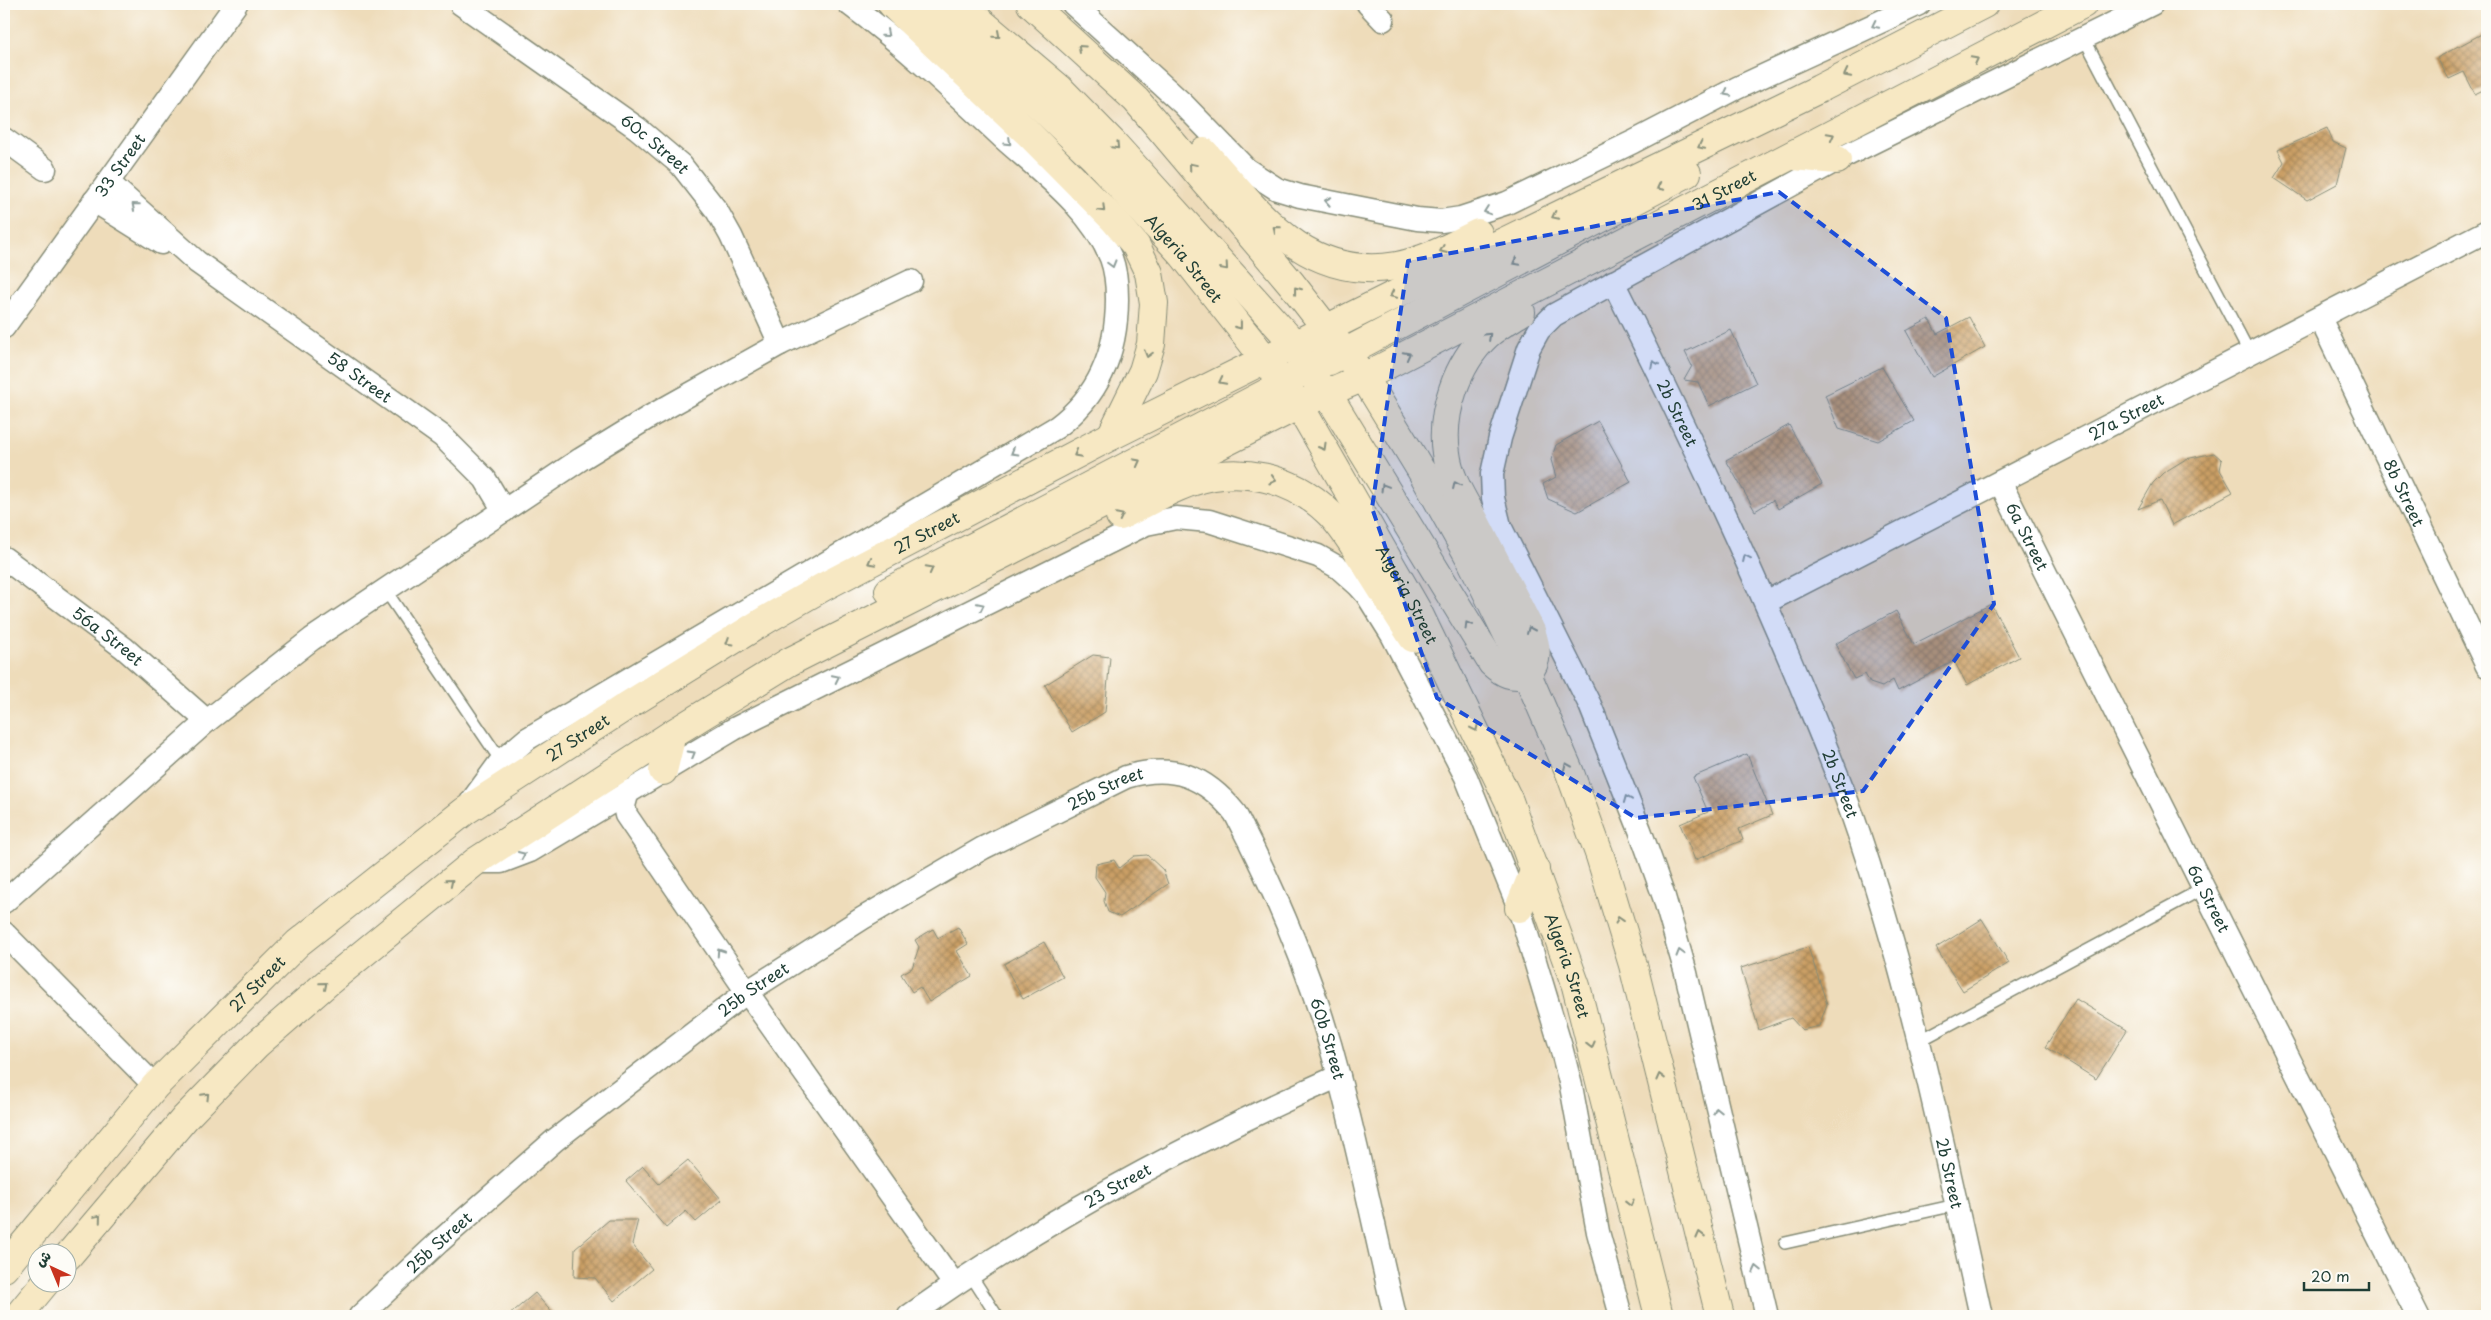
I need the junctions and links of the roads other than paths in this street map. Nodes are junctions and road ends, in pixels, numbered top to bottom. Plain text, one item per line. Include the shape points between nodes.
1 (236, 4) edge
2 (461, 4) edge
3 (849, 4) edge
4 (892, 4) edge
5 (924, 4) edge
6 (960, 4) edge
7 (1031, 4) edge
8 (1074, 4) edge
9 (1368, 4) edge
10 (1919, 4) edge
11 (1984, 4) edge
12 (2083, 4) edge
13 (2152, 4) edge
14 (1383, 20) dead end
15 (2084, 38) junction
16 (1819, 89) junction
17 (1136, 100) junction
18 (4, 139) edge
19 (1794, 156) junction
20 (1837, 160) junction
21 (45, 169) dead end
22 (108, 182) junction
23 (94, 201) junction
24 (1674, 216) junction
25 (2487, 231) edge
26 (197, 262) junction
27 (911, 281) dead end
28 (1613, 282) junction
29 (2320, 318) junction
30 (4, 327) edge
31 (1327, 328) junction
32 (780, 344) junction
33 (1345, 352) junction
34 (2250, 354) junction
35 (1266, 359) junction
36 (1306, 376) junction
37 (1364, 377) junction
38 (1111, 436) junction
39 (2000, 482) junction
40 (504, 511) junction
41 (4, 558) edge
42 (784, 587) junction
43 (823, 587) junction
44 (386, 591) junction
45 (1766, 602) junction
46 (790, 662) junction
47 (2487, 666) edge
48 (1527, 674) junction
49 (1463, 701) junction
50 (207, 721) junction
51 (672, 734) junction
52 (502, 761) junction
53 (663, 771) junction
54 (1206, 784) joint
55 (628, 791) junction
56 (465, 811) junction
57 (475, 862) junction
58 (1535, 869) junction
59 (2204, 888) junction
60 (4, 902) edge
61 (1519, 908) junction
62 (4, 933) edge
63 (747, 992) junction
64 (1920, 1041) junction
65 (1339, 1076) junction
66 (155, 1086) junction
67 (1956, 1205) junction
68 (1784, 1243) dead end
69 (78, 1244) edge
70 (4, 1268) edge
71 (962, 1279) junction
72 (38, 1292) edge
73 (18, 1316) edge
74 (360, 1316) edge
75 (909, 1316) edge
76 (997, 1316) edge
77 (1395, 1316) edge
78 (1622, 1316) edge
79 (1659, 1316) edge
80 (1720, 1316) edge
81 (1767, 1316) edge
82 (1981, 1316) edge
83 (2418, 1316) edge

1 - 22 street, 33 Street
2 - 32 street, 60c Street via 637,128 681,165 732,236
3 -> 42 street via 968,104 1068,197 1090,223 1112,259 1117,281 1117,316 1105,364 1089,395 1075,413 1057,427
4 -> 38 main road via 1026,132 1136,246 1149,273 1154,303 1151,344 1144,371
5 -> 35 main road, Algeria Street via 1042,108 1094,159 1182,255
6 -> 36 main road via 1060,89 1162,194
17 -> 7 main road
10 -> 8 street via 1737,88 1507,203 1480,213 1441,221 1300,196 1277,189 1260,179
9 - 14 street
11 -> 16 main road
19 -> 12 main road, 31 Street
13 - 15 street
15 - 20 street
15 - 34 lane
16 -> 17 main road via 1812,82 1784,87 1454,245 1397,266 1371,268 1337,264 1294,245 1271,225 1181,129
16 -> 31 main road
16 -> 33 main road via 1806,106 1726,153
31 -> 17 main road
18 - 21 street
19 - 20 main road
19 - 24 main road, 31 Street
20 - 28 street
22 - 23 street, 33 Street
26 -> 22 street, 58 Street
23 - 26 street, 58 Street
23 - 30 street, 33 Street
37 -> 24 main road, 31 Street
48 -> 24 main road via 1537,656 1536,644 1454,481 1446,454 1449,405 1458,377 1487,335 1507,320 1640,246
25 - 29 street, 27a Street
26 - 40 street, 58 Street via 442,436 485,479
27 - 32 street
45 -> 28 street, 2b Street via 1695,446
81 -> 28 street via 1686,973 1664,897 1590,705 1500,526 1493,498 1492,474 1500,438 1532,342 1554,315
29 - 34 street, 27a Street
29 - 47 street, 8b Street
31 - 33 main road
31 - 36 main road
32 - 40 street via 651,416
33 - 36 main road
33 - 37 main road
34 - 39 street, 27a Street
35 - 36 main road
35 -> 38 main road, 27 Street
36 - 37 main road
46 -> 36 main road
48 -> 36 main road via 1514,676 1502,672 1486,654
36 -> 49 main road, Algeria Street
37 - 48 main road via 1471,560
38 -> 43 main road, 27 Street
39 - 45 street, 27a Street
39 - 59 street, 6a Street
40 - 44 street
41 - 50 street, 56a Street via 131,654
42 - 43 main road
42 - 52 street via 556,721 527,739
43 -> 56 main road, 27 Street via 633,702
44 - 50 street via 312,639
44 - 52 lane
45 - 64 street, 2b Street via 1853,816
46 -> 49 main road via 807,664 852,648 1190,482 1242,474 1292,486 1328,512 1347,535 1428,662
46 - 51 main road
80 -> 48 main road via 1632,965 1600,856 1570,773
49 -> 58 main road, Algeria Street via 1509,801
50 - 60 street
51 - 53 main road
51 - 57 main road
52 - 56 street
53 - 55 street
53 -> 61 street via 734,729 1134,530 1161,520 1209,521 1318,556 1339,568 1367,595 1392,635 1466,777
54 - 63 street, 25b Street via 1166,770 1126,777 983,848 863,918
54 - 65 street, 60b Street via 1235,813 1249,840 1299,957
57 -> 55 street via 501,862 516,858
63 -> 55 street via 626,815 624,806
56 - 66 main road, 27 Street via 298,943
69 -> 57 main road via 185,1118 256,1045
58 - 61 main road
58 -> 79 main road, Algeria Street via 1576,986
59 - 64 lane
59 - 83 street, 6a Street
61 - 78 street via 1571,1086 1598,1232
62 - 66 street
63 - 71 street
63 - 74 street, 25b Street via 555,1140 438,1242
64 - 67 street, 2b Street
65 - 71 street, 23 Street via 1170,1156 1041,1228
65 - 77 street, 60b Street
66 - 70 main road, 27 Street
67 - 68 lane
67 - 82 street, 2b Street
71 - 75 street, 23 Street
71 - 76 lane
72 - 73 main road

